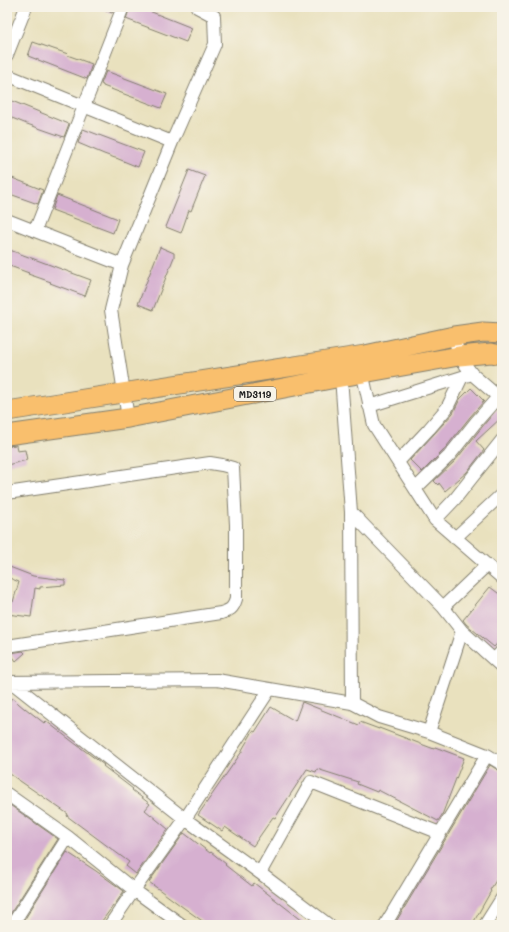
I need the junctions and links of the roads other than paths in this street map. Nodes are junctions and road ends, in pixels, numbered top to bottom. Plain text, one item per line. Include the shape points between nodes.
1 (26, 7) edge
2 (123, 7) edge
3 (197, 7) edge
4 (7, 55) edge
5 (7, 76) edge
6 (84, 107) junction
7 (172, 142) junction
8 (7, 220) edge
9 (34, 231) junction
10 (122, 265) junction
11 (502, 333) edge
12 (454, 336) junction
13 (502, 354) edge
14 (459, 356) junction
15 (360, 365) junction
16 (467, 376) junction
17 (342, 377) junction
18 (124, 393) junction
19 (500, 398) edge
20 (370, 406) junction
21 (7, 411) edge
22 (128, 418) junction
23 (7, 435) edge
24 (502, 440) edge
25 (398, 462) junction
26 (415, 489) junction
27 (7, 493) edge
28 (502, 494) edge
29 (351, 512) junction
30 (435, 520) junction
31 (456, 538) junction
32 (487, 565) junction
33 (502, 578) edge
34 (443, 607) junction
35 (462, 631) junction
36 (7, 646) edge
37 (499, 659) edge
38 (9, 682) edge
39 (270, 689) junction
40 (352, 703) junction
41 (429, 732) junction
42 (487, 756) junction
43 (502, 764) edge
44 (7, 794) edge
45 (185, 819) junction
46 (440, 833) junction
47 (68, 837) junction
48 (260, 872) junction
49 (134, 890) junction
50 (502, 898) edge
51 (12, 925) edge
52 (110, 925) edge
53 (182, 925) edge
54 (329, 925) edge
55 (385, 925) edge
56 (485, 925) edge

1 - 4 street
2 - 6 street
3 - 7 street via 214,16 215,44
5 - 6 street
6 - 7 street
6 - 9 street
7 - 10 street
8 - 9 street
9 - 10 street
10 - 18 street via 111,310
11 - 12 main road, MD3119 via 483,332
12 - 14 street
12 - 15 main road, MD3119
13 - 14 main road, MD3119
14 - 15 main road, MD3119
14 - 16 street
15 - 17 main road, MD3119
15 - 18 main road, MD3119
15 - 20 street
16 - 19 street
16 - 20 street
16 - 25 street via 447,408
17 - 22 main road, MD3119
17 - 29 street
18 - 21 main road, MD3119
18 - 22 street
19 - 26 street via 476,422 449,456
20 - 25 street via 374,425
22 - 23 main road, MD3119
24 - 30 street
25 - 26 street
26 - 30 street
27 - 36 street via 210,463 233,468 236,599 230,610 221,613
28 - 31 street
29 - 34 street
29 - 40 street
30 - 31 street
31 - 32 street
32 - 33 street
32 - 34 street
34 - 35 street
35 - 37 street
35 - 41 street
38 - 39 street via 217,680
38 - 45 street
39 - 40 street
39 - 45 street
40 - 41 street via 379,717
41 - 42 street
42 - 43 street
42 - 46 street
44 - 47 street
45 - 48 street
45 - 49 street
46 - 48 street via 311,782
46 - 55 street
47 - 49 street
47 - 51 street
48 - 54 street
49 - 52 street
49 - 53 street
50 - 56 street

